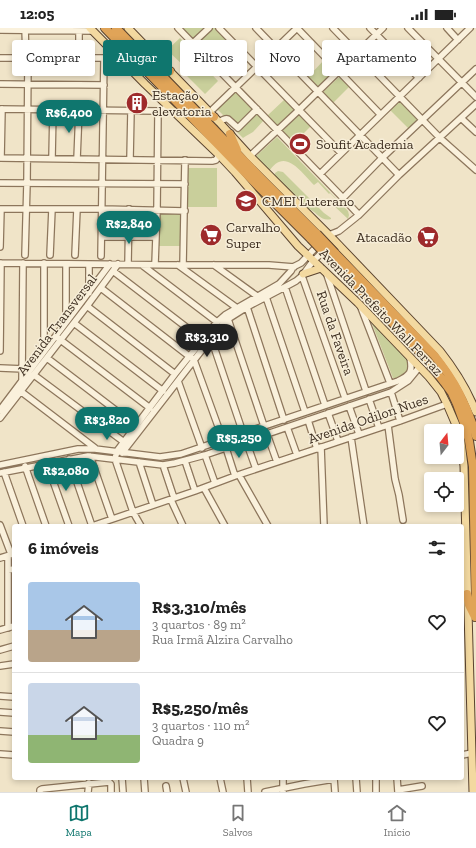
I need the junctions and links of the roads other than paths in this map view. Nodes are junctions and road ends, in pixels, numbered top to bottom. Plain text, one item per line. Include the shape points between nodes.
1 (105, 28) edge
2 (116, 28) edge
3 (128, 28) edge
4 (178, 28) edge
5 (210, 28) edge
6 (219, 28) edge
7 (256, 28) edge
8 (297, 28) edge
9 (333, 28) edge
10 (370, 28) edge
11 (383, 28) edge
12 (408, 28) edge
13 (447, 28) edge
14 (470, 28) edge
15 (25, 29) edge
16 (0, 30) edge
17 (92, 30) edge
18 (79, 32) junction
19 (376, 35) junction
20 (26, 40) edge
21 (79, 40) edge
22 (128, 40) edge
23 (140, 40) edge
24 (190, 40) edge
25 (198, 40) edge
26 (267, 40) edge
27 (285, 40) edge
28 (345, 40) edge
29 (371, 40) edge
30 (458, 40) junction
31 (103, 43) edge
32 (322, 54) edge
33 (0, 58) edge
34 (12, 58) edge
35 (439, 59) junction
36 (255, 65) edge
37 (255, 69) edge
38 (476, 69) edge
39 (172, 73) edge
40 (27, 76) edge
41 (104, 76) edge
42 (138, 76) edge
43 (163, 76) edge
44 (225, 76) edge
45 (266, 76) edge
46 (302, 76) edge
47 (335, 76) edge
48 (343, 76) edge
49 (380, 76) edge
50 (419, 78) junction
51 (462, 82) junction
52 (0, 84) edge
53 (27, 85) junction
54 (104, 85) junction
55 (236, 87) junction
56 (318, 92) junction
57 (400, 96) junction
58 (476, 97) edge
59 (476, 104) edge
60 (169, 107) junction
61 (1, 109) edge
62 (257, 109) junction
63 (27, 110) junction
64 (53, 110) junction
65 (79, 110) junction
66 (299, 110) junction
67 (103, 111) junction
68 (131, 111) junction
69 (158, 112) junction
70 (197, 112) junction
71 (380, 114) junction
72 (214, 117) junction
73 (461, 118) junction
74 (423, 120) junction
75 (278, 130) junction
76 (476, 132) edge
77 (230, 134) junction
78 (360, 134) junction
79 (440, 138) junction
80 (238, 154) junction
81 (341, 154) junction
82 (219, 155) junction
83 (250, 156) junction
84 (0, 158) edge
85 (26, 158) junction
86 (52, 158) junction
87 (382, 158) junction
88 (77, 159) junction
89 (103, 159) junction
90 (130, 159) junction
91 (157, 160) junction
92 (185, 160) junction
93 (476, 170) edge
94 (320, 174) junction
95 (399, 175) junction
96 (0, 183) edge
97 (27, 183) junction
98 (103, 184) junction
99 (185, 184) junction
100 (157, 185) junction
101 (343, 198) junction
102 (26, 208) junction
103 (0, 209) edge
104 (52, 209) junction
105 (77, 209) junction
106 (102, 209) junction
107 (130, 209) junction
108 (157, 210) junction
109 (185, 210) junction
110 (358, 215) junction
111 (339, 231) junction
112 (329, 235) junction
113 (102, 236) junction
114 (129, 237) junction
115 (156, 237) junction
116 (314, 237) junction
117 (334, 240) junction
118 (0, 247) edge
119 (25, 255) dead end
120 (75, 255) dead end
121 (308, 255) junction
122 (50, 256) dead end
123 (101, 256) dead end
124 (332, 256) junction
125 (313, 261) junction
126 (1, 263) edge
127 (23, 263) junction
128 (44, 263) junction
129 (66, 264) junction
130 (89, 264) junction
131 (110, 264) junction
132 (118, 264) junction
133 (128, 264) junction
134 (155, 264) junction
135 (142, 265) junction
136 (181, 265) junction
137 (214, 265) junction
138 (294, 268) junction
139 (324, 270) junction
140 (113, 271) junction
141 (302, 275) junction
142 (101, 288) junction
143 (285, 288) junction
144 (89, 293) junction
145 (257, 296) junction
146 (266, 297) junction
147 (359, 305) junction
148 (87, 306) junction
149 (247, 307) junction
150 (236, 308) junction
151 (228, 320) junction
152 (66, 322) junction
153 (217, 322) junction
154 (74, 323) junction
155 (58, 338) junction
156 (211, 338) junction
157 (203, 340) junction
158 (0, 351) edge
159 (44, 352) junction
160 (47, 358) junction
161 (192, 358) junction
162 (410, 358) junction
163 (0, 368) edge
164 (22, 369) junction
165 (30, 369) junction
166 (422, 369) junction
167 (175, 374) junction
168 (34, 375) junction
169 (22, 381) junction
170 (178, 381) junction
171 (398, 381) junction
172 (390, 383) junction
173 (399, 388) junction
174 (18, 390) junction
175 (163, 391) junction
176 (366, 391) junction
177 (391, 392) junction
178 (345, 398) junction
179 (369, 399) junction
180 (474, 400) edge
181 (447, 404) junction
182 (325, 405) junction
183 (349, 406) junction
184 (150, 408) junction
185 (0, 410) edge
186 (305, 412) junction
187 (476, 412) edge
188 (328, 413) junction
189 (0, 418) edge
190 (284, 420) junction
191 (308, 420) junction
192 (400, 421) junction
193 (388, 425) junction
194 (264, 426) junction
195 (139, 427) junction
196 (287, 428) junction
197 (379, 428) junction
198 (243, 433) junction
199 (267, 434) junction
200 (358, 434) junction
201 (476, 436) edge
202 (233, 437) junction
203 (351, 437) junction
204 (223, 440) junction
205 (246, 441) junction
206 (338, 441) junction
207 (124, 442) junction
208 (236, 445) junction
209 (202, 448) junction
210 (226, 448) junction
211 (319, 448) junction
212 (95, 449) junction
213 (117, 451) junction
214 (124, 452) junction
215 (297, 455) junction
216 (90, 456) junction
217 (205, 456) junction
218 (115, 458) junction
219 (69, 459) junction
220 (23, 460) junction
221 (185, 461) junction
222 (138, 462) junction
223 (277, 462) junction
224 (8, 464) junction
225 (47, 464) junction
226 (0, 465) edge
227 (163, 465) junction
228 (26, 468) junction
229 (256, 469) junction
230 (10, 471) junction
231 (2, 473) edge
232 (237, 476) junction
233 (215, 483) junction
234 (204, 488) junction
235 (195, 491) junction
236 (172, 499) junction
237 (153, 505) junction
238 (133, 512) junction
239 (403, 520) dead end
240 (109, 522) edge
241 (22, 524) edge
242 (45, 524) edge
243 (68, 524) edge
244 (91, 524) edge
245 (140, 524) edge
246 (182, 524) edge
247 (224, 524) edge
248 (267, 524) edge
249 (324, 524) edge
250 (364, 524) edge
251 (0, 525) edge
252 (11, 554) edge
253 (0, 558) edge
254 (11, 570) edge
255 (11, 586) edge
256 (467, 594) junction
257 (12, 606) edge
258 (8, 607) junction
259 (476, 618) edge
260 (12, 627) edge
261 (8, 628) junction
262 (0, 630) edge
263 (465, 638) edge
264 (12, 647) edge
265 (0, 650) edge
266 (12, 664) edge
267 (0, 666) edge
268 (0, 696) edge
269 (12, 697) edge
270 (0, 712) edge
271 (12, 713) edge
272 (0, 731) edge
273 (12, 732) edge
274 (472, 753) junction
275 (0, 754) edge
276 (12, 755) edge
277 (464, 755) edge
278 (122, 780) edge
279 (144, 780) edge
280 (183, 780) edge
281 (220, 780) edge
282 (247, 780) edge
283 (282, 780) edge
284 (328, 780) edge
285 (334, 780) edge
286 (356, 780) edge
287 (376, 780) edge
288 (397, 780) edge
289 (85, 782) edge
290 (422, 786) dead end
291 (61, 789) edge
292 (283, 790) edge
293 (40, 791) edge
294 (398, 791) edge
295 (88, 792) edge
296 (111, 792) edge
297 (123, 792) edge
298 (145, 792) edge
299 (186, 792) edge
300 (222, 792) edge
301 (248, 792) edge
302 (265, 792) edge
303 (335, 792) edge
304 (357, 792) edge
305 (376, 792) edge
306 (473, 792) edge

1 - 116 highway, Avenida Prefeito Wall Ferraz via 254,182
2 - 22 highway, Avenida Prefeito Wall Ferraz
3 - 23 main road, Avenida Prefeito Wall Ferraz
4 - 24 street
5 - 25 street
6 - 36 street
7 - 26 street
8 - 27 street
8 - 32 street
9 - 28 street
10 - 19 street
11 - 19 street
12 - 35 street
13 - 30 street
14 - 30 street
15 - 16 street
15 - 18 street
15 - 20 street
17 - 18 street
17 - 31 main road, Avenida Prefeito Wall Ferraz
18 - 21 street
19 - 29 street
19 - 50 street
30 - 35 street
33 - 34 street
35 - 50 street
35 - 51 street
37 - 55 street
38 - 51 street
39 - 72 main road, Avenida Prefeito Wall Ferraz
40 - 53 street
41 - 54 street
42 - 60 main road, Avenida Prefeito Wall Ferraz
43 - 70 highway, Avenida Prefeito Wall Ferraz
44 - 55 street
45 - 66 street
46 - 56 street
47 - 56 street
48 - 71 street
49 - 57 street
50 - 57 street
51 - 58 street
51 - 74 street
52 - 53 street
53 - 54 street
53 - 63 street
54 - 67 street
55 - 62 street
55 - 72 street
56 - 66 street
56 - 78 street
57 - 71 street
57 - 74 street
59 - 73 street
60 - 69 street
60 - 82 main road, Avenida Prefeito Wall Ferraz
61 - 63 street
61 - 84 street
62 - 72 street via 238,128 226,118 222,120
62 - 75 street
63 - 64 street
63 - 85 street
64 - 65 street
64 - 86 street
65 - 67 street
65 - 88 street
66 - 75 street
66 - 81 street
67 - 68 street
67 - 89 street
68 - 69 street
68 - 90 street
69 - 91 street
70 - 72 highway
70 - 80 highway, Avenida Prefeito Wall Ferraz
71 - 78 street
72 - 77 main road, Avenida Prefeito Wall Ferraz
73 - 76 street
73 - 79 street
74 - 79 street
74 - 87 street
75 - 83 street
75 - 94 street
77 - 80 highway
77 - 83 main road, Avenida Prefeito Wall Ferraz
78 - 81 street
78 - 87 street
79 - 93 street
79 - 95 street
80 - 116 highway, Avenida Prefeito Wall Ferraz
81 - 94 street
82 - 92 street via 214,161
82 - 121 main road, Avenida Prefeito Wall Ferraz
83 - 112 main road, Avenida Prefeito Wall Ferraz
84 - 85 street
85 - 86 street
85 - 97 street
86 - 88 street
87 - 95 street
87 - 101 street
88 - 89 street
89 - 90 street
89 - 98 street
90 - 91 street
91 - 92 street
91 - 100 street
92 - 99 street
94 - 101 street
95 - 110 street
96 - 97 street
97 - 98 street
97 - 102 street
98 - 100 street
98 - 106 street
99 - 100 street
99 - 109 street
100 - 108 street
101 - 110 street
102 - 103 street
102 - 104 street
102 - 119 street
103 - 118 street
104 - 105 street
104 - 122 street
105 - 106 street
105 - 120 street
106 - 107 street
106 - 113 street
107 - 108 street
107 - 114 street
108 - 109 street
108 - 115 street
109 - 136 street
110 - 111 street
111 - 112 street
111 - 117 street
112 - 117 main road, Avenida Prefeito Wall Ferraz
112 - 121 street
113 - 114 street
113 - 123 street
114 - 115 street
114 - 133 street
115 - 134 street
116 - 124 highway, Avenida Prefeito Wall Ferraz, bridge
117 - 125 street
117 - 180 main road, Avenida Prefeito Wall Ferraz via 440,351
121 - 125 main road, Avenida Prefeito Wall Ferraz
121 - 138 street
124 - 201 highway, Avenida Prefeito Wall Ferraz via 444,367 464,401
124 - 259 highway, Avenida Prefeito Wall Ferraz via 428,361 457,404 469,442 473,467
125 - 139 main road, Avenida Prefeito Wall Ferraz
125 - 141 street
126 - 127 street
126 - 158 street
127 - 128 street
127 - 164 street
128 - 129 street
128 - 159 street
129 - 130 street
129 - 152 street
130 - 131 street
130 - 144 street
131 - 132 street
131 - 144 street, Avenida Transversal
132 - 133 street
132 - 140 street, Avenida Transversal
133 - 135 street
134 - 135 street
134 - 136 street
135 - 153 street
136 - 137 street
136 - 150 street
137 - 138 street via 270,265
137 - 145 street
138 - 141 street via 299,266 303,269
138 - 141 street via 293,276 296,278
138 - 145 street via 279,284
139 - 141 main road
139 - 147 main road, Avenida Prefeito Wall Ferraz
139 - 176 street
140 - 142 street, Avenida Transversal
140 - 157 street
141 - 143 street
141 - 178 street, Rua da Faveira
142 - 148 street, Avenida Transversal
142 - 161 street
143 - 146 street
143 - 182 street
144 - 152 street, Avenida Transversal
145 - 150 street
146 - 149 street
146 - 186 street
147 - 162 main road, Avenida Prefeito Wall Ferraz
147 - 172 street
148 - 154 street, Avenida Transversal
148 - 167 street
149 - 151 street
149 - 190 street
150 - 153 street
151 - 156 street
151 - 194 street
152 - 155 street, Avenida Transversal
153 - 157 street
154 - 155 street, Avenida Transversal
154 - 175 street
155 - 159 street, Avenida Transversal
155 - 160 street, Avenida Transversal
155 - 184 street
156 - 161 street
156 - 198 street
157 - 161 street
159 - 165 street, Avenida Transversal
160 - 168 street, Avenida Transversal
160 - 195 street
161 - 167 street
161 - 170 street
161 - 204 street
162 - 166 main road, Avenida Prefeito Wall Ferraz
162 - 171 street via 410,374
163 - 164 street
164 - 165 street
164 - 169 street
165 - 169 street, Avenida Transversal
166 - 173 street via 417,370
166 - 181 main road, Avenida Prefeito Wall Ferraz via 441,392
167 - 175 street
168 - 174 street, Avenida Transversal
168 - 207 street
169 - 174 street, Avenida Transversal
170 - 195 street
170 - 209 street
171 - 172 street
171 - 173 street
172 - 176 street
173 - 177 street
174 - 185 street, Avenida Transversal
174 - 189 street, Avenida Transversal
174 - 212 street
175 - 184 street
176 - 178 street
177 - 179 street
177 - 192 street
178 - 182 street
179 - 183 street
179 - 197 street
180 - 187 main road, Avenida Prefeito Wall Ferraz
181 - 192 street, Avenida Odilon Nues
181 - 256 main road, Avenida Prefeito Wall Ferraz via 459,432 462,451
182 - 186 street
183 - 188 street
183 - 200 street
184 - 195 street
186 - 190 street
188 - 191 street
188 - 206 street
190 - 194 street
191 - 196 street
191 - 211 street
192 - 193 street, Avenida Odilon Nues
193 - 197 street, Avenida Odilon Nues
193 - 239 street
194 - 198 street
195 - 207 street
195 - 214 street
196 - 199 street
196 - 215 street
197 - 200 street, Avenida Odilon Nues
198 - 202 street
199 - 205 street
199 - 223 street
200 - 203 street, Avenida Odilon Nues
202 - 204 street
202 - 208 street
203 - 206 street, Avenida Odilon Nues
203 - 250 street
204 - 209 street
205 - 208 street
205 - 229 street
206 - 211 street, Avenida Odilon Nues
207 - 213 street
208 - 210 street
209 - 214 street via 160,457
210 - 217 street
210 - 232 street
211 - 215 street, Avenida Odilon Nues
211 - 249 street
212 - 213 street
212 - 220 street via 67,450
213 - 214 street
213 - 218 street
214 - 218 street
215 - 223 street, Avenida Odilon Nues
216 - 218 street
216 - 219 street
216 - 240 street
217 - 221 street
217 - 233 street
218 - 222 street
218 - 238 street
219 - 225 street
219 - 244 street
220 - 224 street
220 - 228 street
221 - 227 street
221 - 235 street
222 - 227 street
222 - 237 street
223 - 229 street, Avenida Odilon Nues
224 - 226 street
224 - 230 street
225 - 228 street
225 - 243 street
227 - 236 street
228 - 230 street
228 - 242 street
229 - 232 street, Avenida Odilon Nues
230 - 231 street
231 - 241 street
232 - 233 street, Avenida Odilon Nues
232 - 248 street
233 - 234 street, Avenida Odilon Nues
234 - 235 street, Avenida Odilon Nues
234 - 247 street
235 - 236 street, Avenida Odilon Nues
236 - 237 street, Avenida Odilon Nues
236 - 246 street
237 - 238 street, Avenida Odilon Nues
238 - 240 street, Avenida Odilon Nues
238 - 245 street
251 - 252 street
252 - 253 street
252 - 254 street
254 - 255 street
255 - 258 street
256 - 259 highway
256 - 263 main road, Avenida Prefeito Wall Ferraz
257 - 258 street
258 - 261 street
260 - 261 street
261 - 262 street
263 - 274 main road, Avenida Prefeito Wall Ferraz
264 - 265 street
266 - 267 street
268 - 269 street
270 - 271 street
272 - 273 street
274 - 277 street
274 - 306 main road, Avenida Prefeito Wall Ferraz
275 - 276 street
278 - 297 street
279 - 298 street
280 - 299 street
281 - 300 street
282 - 301 street
283 - 292 street
284 - 292 street
285 - 303 street
286 - 304 street
287 - 305 street
288 - 294 street
289 - 291 street
289 - 295 street
289 - 296 street via 110,782
290 - 294 street
291 - 293 street
292 - 302 street

